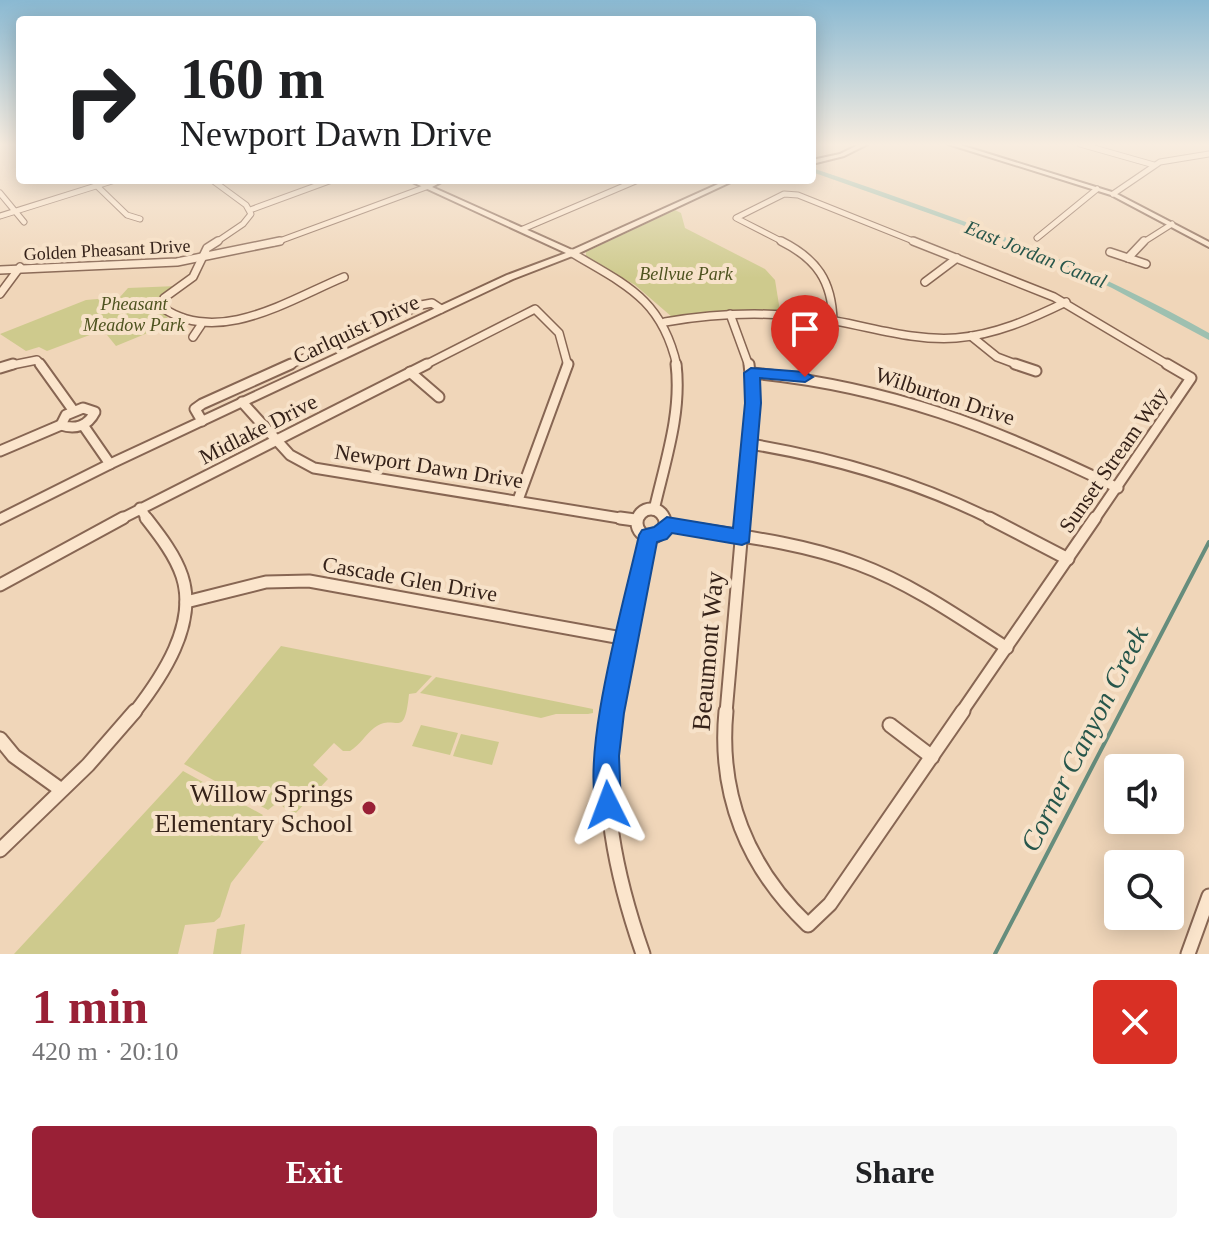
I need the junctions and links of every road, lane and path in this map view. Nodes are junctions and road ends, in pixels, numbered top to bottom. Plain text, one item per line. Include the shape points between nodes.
1 (89, 189) edge
2 (100, 189) edge
3 (222, 189) edge
4 (309, 189) edge
5 (422, 189) edge
6 (430, 189) edge
7 (618, 189) edge
8 (713, 189) edge
9 (1097, 189) joint
10 (1125, 189) edge
11 (579, 192) dead end
12 (0, 193) edge
13 (1113, 194) junction
14 (593, 199) junction
15 (250, 210) junction
16 (15, 211) junction
17 (0, 216) edge
18 (140, 219) dead end
19 (24, 222) dead end
20 (1172, 224) junction
21 (523, 229) junction
22 (1037, 238) dead end
23 (1209, 245) edge
24 (1110, 252) dead end
25 (572, 253) junction
26 (957, 258) junction
27 (1128, 258) junction
28 (202, 259) junction
29 (1146, 264) dead end
30 (20, 267) junction
31 (0, 270) edge
32 (344, 277) dead end
33 (925, 282) dead end
34 (0, 294) edge
35 (1066, 302) junction
36 (441, 309) junction
37 (730, 314) junction
38 (833, 321) junction
39 (665, 322) junction
40 (201, 325) junction
41 (971, 336) junction
42 (193, 337) dead end
43 (0, 368) edge
44 (1036, 371) dead end
45 (410, 372) junction
46 (751, 373) junction
47 (439, 397) dead end
48 (242, 402) junction
49 (73, 410) junction
50 (202, 421) junction
51 (61, 425) junction
52 (83, 425) junction
53 (276, 440) junction
54 (750, 444) junction
55 (0, 451) edge
56 (110, 464) junction
57 (1118, 488) junction
58 (518, 500) junction
59 (140, 508) junction
60 (654, 510) junction
61 (0, 519) edge
62 (635, 520) junction
63 (667, 525) junction
64 (649, 535) junction
65 (742, 537) junction
66 (1068, 559) junction
67 (0, 585) edge
68 (186, 602) junction
69 (627, 639) junction
70 (1007, 648) junction
71 (890, 725) dead end
72 (0, 739) edge
73 (932, 757) junction
74 (60, 789) junction
75 (0, 850) edge
76 (1209, 896) edge
77 (808, 925) joint
78 (1191, 952) edge
79 (643, 954) edge

1 - 16 street
2 - 18 street via 127,215
3 - 15 street
4 - 15 street
5 - 28 street, Golden Pheasant Drive via 313,233
6 - 21 street
7 - 14 street
8 - 25 street, Carlquist Drive
9 - 13 street
9 - 22 street
10 - 13 street
11 - 14 street
12 - 16 street
13 - 20 street
14 - 21 street
15 - 28 street via 248,220 207,248
16 - 17 street
16 - 19 street
20 - 23 street
20 - 27 street via 1149,236
21 - 25 street
24 - 27 street
25 - 36 street, Carlquist Drive
25 - 39 street via 633,288
26 - 33 street
26 - 35 street, Sunset Stream Way
26 - 38 street, Sunset Stream Way via 789,193 735,219 817,265 833,290
27 - 29 street
28 - 30 street, Golden Pheasant Drive
28 - 40 street via 193,277 167,295 162,305 177,320
30 - 31 street, Golden Pheasant Drive
30 - 34 street
32 - 40 street via 238,319
35 - 41 street via 1017,326
35 - 57 street, Sunset Stream Way via 1191,378
36 - 48 street, Carlquist Drive
36 - 50 street via 432,303 421,305 202,404 195,409
37 - 38 street
37 - 39 street
37 - 46 street, Beaumont Way
38 - 41 street via 919,337
39 - 60 street via 678,360 679,388
40 - 42 street
41 - 44 street via 997,357
43 - 49 street via 37,360
45 - 47 street
45 - 53 street, Midlake Drive
45 - 58 street, Midlake Drive via 535,309 561,334 568,366
46 - 54 street, Beaumont Way
46 - 57 street, Wilburton Drive via 841,382 948,412 1016,438
48 - 50 street, Carlquist Drive
48 - 53 street, Newport Dawn Drive
49 - 51 street
49 - 52 street via 95,412
50 - 56 street, Carlquist Drive
51 - 52 street
51 - 55 street
52 - 56 street
53 - 58 street, Newport Dawn Drive via 314,468
53 - 59 street, Midlake Drive
54 - 65 street, Beaumont Way
54 - 66 street via 823,456 901,478 982,512
56 - 61 street, Carlquist Drive
57 - 66 street, Sunset Stream Way
58 - 62 street, Newport Dawn Drive
59 - 67 street, Midlake Drive
59 - 68 street via 177,563
60 - 62 street
60 - 63 street via 665,516
62 - 64 street
63 - 64 street via 660,534
63 - 65 street
64 - 69 street
65 - 70 street via 816,551 875,570
65 - 77 street, Beaumont Way via 724,765 735,815 756,861 780,898
66 - 70 street, Sunset Stream Way
68 - 69 street, Cascade Glen Drive via 266,582 309,581
68 - 74 street via 175,650 152,689 120,730
69 - 79 street via 606,780 616,861
70 - 73 street, Sunset Stream Way
71 - 73 street
72 - 74 street via 14,756
73 - 77 street, Sunset Stream Way via 830,904
74 - 75 street
76 - 78 street

